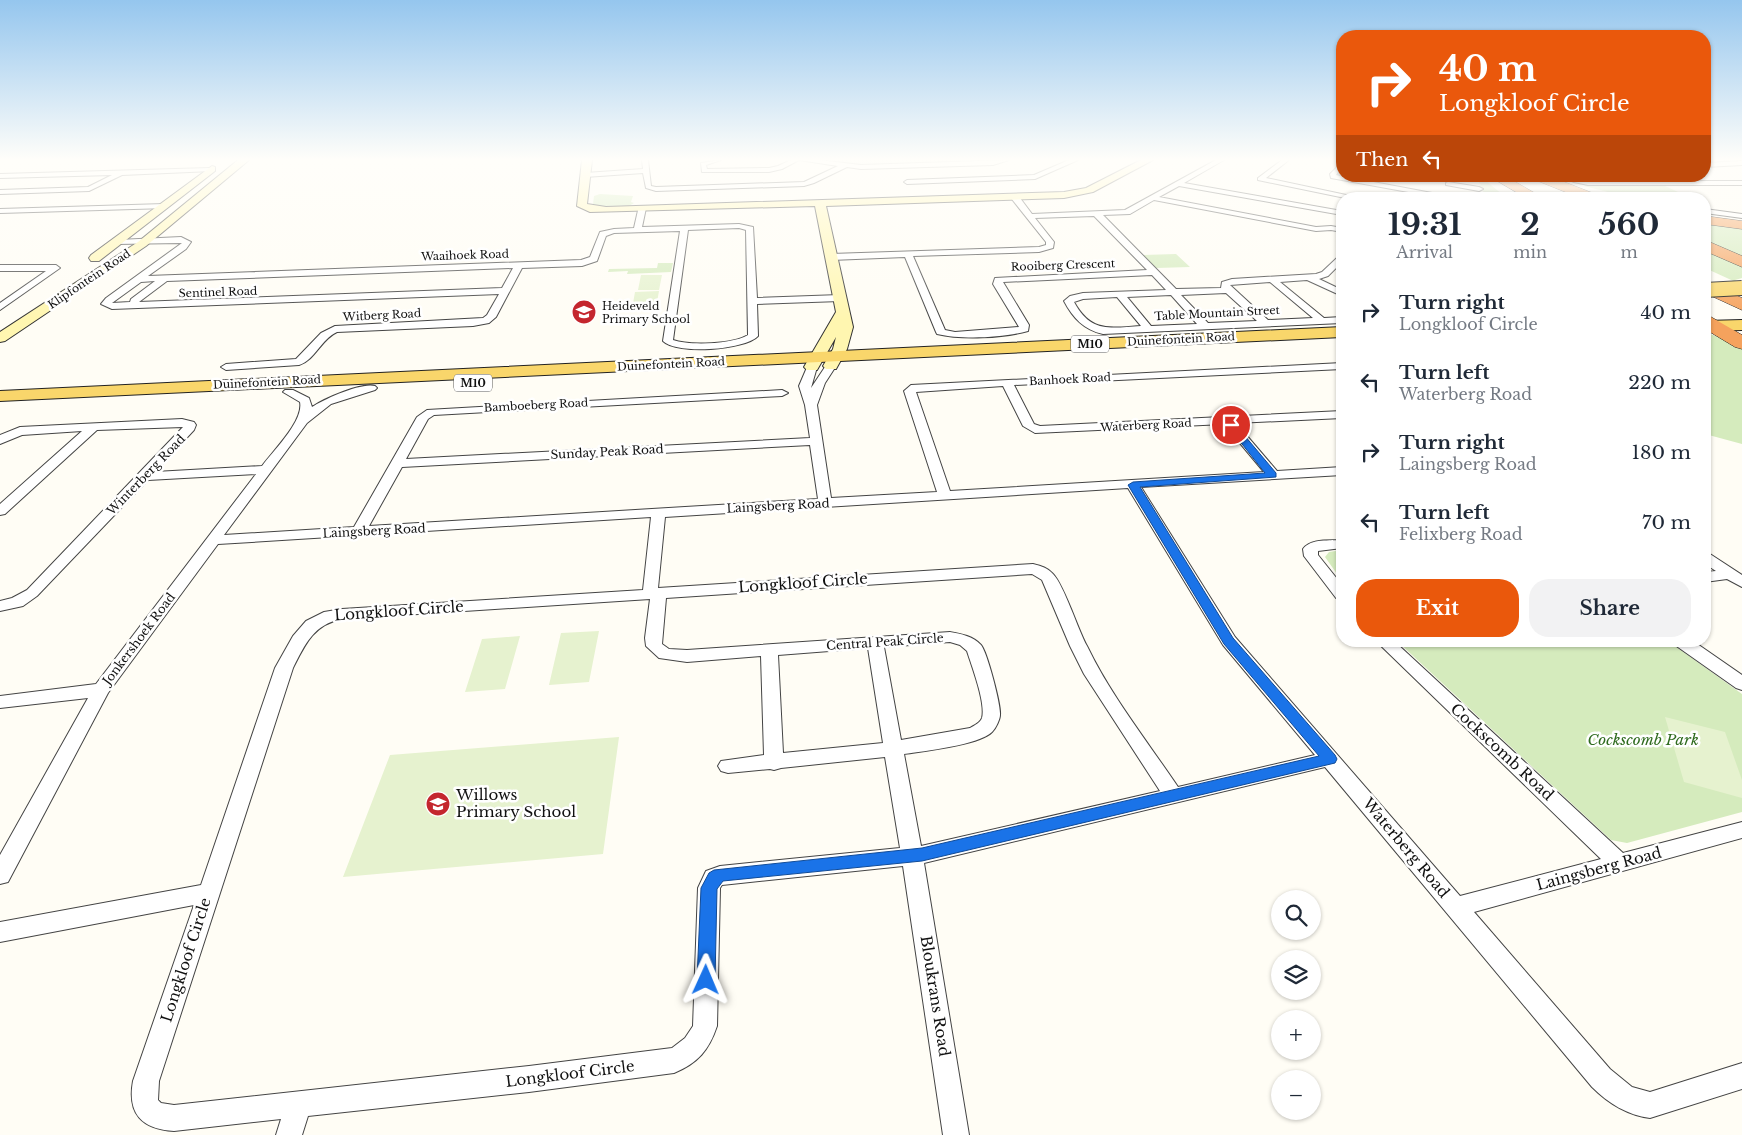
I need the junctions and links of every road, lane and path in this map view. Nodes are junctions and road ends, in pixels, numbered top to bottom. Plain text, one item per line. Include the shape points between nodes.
1 (155, 213) edge
2 (179, 213) edge
3 (641, 213) edge
4 (822, 213) edge
5 (1028, 213) edge
6 (1112, 213) edge
7 (1232, 213) edge
8 (1720, 213) edge
9 (1097, 214) junction
10 (1030, 216) junction
11 (1742, 216) edge
12 (1711, 221) edge
13 (1336, 223) edge
14 (1742, 226) edge
15 (684, 228) junction
16 (1331, 228) junction
17 (1336, 229) edge
18 (638, 230) junction
19 (146, 240) junction
20 (118, 242) junction
21 (1711, 247) edge
22 (908, 254) junction
23 (831, 257) junction
24 (1742, 262) edge
25 (1336, 263) edge
26 (519, 265) junction
27 (0, 268) edge
28 (1329, 269) junction
29 (1336, 271) edge
30 (1154, 272) junction
31 (1711, 275) edge
32 (165, 278) junction
33 (1309, 278) junction
34 (138, 279) junction
35 (1272, 280) junction
36 (1711, 288) edge
37 (1229, 290) junction
38 (1336, 290) edge
39 (1742, 290) edge
40 (1711, 291) edge
41 (505, 292) junction
42 (1172, 293) junction
43 (1120, 295) junction
44 (0, 296) edge
45 (16, 296) junction
46 (134, 301) dead end
47 (752, 301) junction
48 (842, 305) junction
49 (1742, 306) edge
50 (0, 307) edge
51 (1336, 320) edge
52 (1322, 321) junction
53 (0, 323) edge
54 (1266, 324) junction
55 (1711, 325) edge
56 (1742, 325) edge
57 (1205, 326) junction
58 (1711, 327) edge
59 (1148, 329) junction
60 (1336, 332) edge
61 (0, 338) edge
62 (1336, 343) edge
63 (1742, 343) edge
64 (824, 362) junction
65 (1336, 366) edge
66 (226, 367) dead end
67 (1007, 382) junction
68 (371, 388) junction
69 (289, 392) junction
70 (782, 392) dead end
71 (0, 396) edge
72 (812, 405) junction
73 (0, 406) edge
74 (1336, 414) edge
75 (303, 420) junction
76 (1227, 420) junction
77 (94, 427) junction
78 (0, 440) edge
79 (816, 441) junction
80 (397, 464) junction
81 (265, 470) junction
82 (1336, 471) edge
83 (1273, 475) junction
84 (145, 476) junction
85 (1133, 485) junction
86 (945, 496) junction
87 (825, 503) junction
88 (0, 511) edge
89 (658, 513) junction
90 (359, 532) junction
91 (214, 540) junction
92 (1336, 544) edge
93 (1711, 561) edge
94 (1711, 577) edge
95 (1736, 578) edge
96 (1336, 587) edge
97 (654, 594) junction
98 (0, 606) edge
99 (875, 642) junction
100 (1390, 647) edge
101 (1690, 647) edge
102 (769, 650) junction
103 (1742, 684) edge
104 (101, 690) junction
105 (0, 702) edge
106 (892, 750) junction
107 (1330, 759) junction
108 (774, 763) junction
109 (728, 766) dead end
110 (1174, 796) junction
111 (1742, 830) edge
112 (912, 856) junction
113 (1620, 864) junction
114 (0, 875) edge
115 (209, 893) junction
116 (1456, 907) junction
117 (0, 932) edge
118 (1742, 1076) edge
119 (299, 1104) junction
120 (289, 1135) edge
121 (956, 1135) edge

1 - 20 street, Klipfontein Road
2 - 19 street, Klipfontein Road
3 - 18 street
4 - 23 street
5 - 10 street
6 - 9 street
7 - 16 street via 1316,229
8 - 11 street
9 - 10 street
9 - 30 street, Rooiberg Crescent
10 - 22 street via 1051,244 1048,247
12 - 14 highway
13 - 16 street
15 - 18 street, Waaihoek Road
15 - 47 street, Waaihoek Road via 750,229
15 - 47 street via 669,342 682,345 749,340 753,336
16 - 17 street
18 - 26 street, Waaihoek Road via 605,233 594,259 588,261
19 - 20 street, Sentinel Road
19 - 34 street, Sentinel Road via 181,239 187,242
19 - 61 street, Klipfontein Road
20 - 53 street, Klipfontein Road
21 - 24 highway
22 - 23 street
22 - 30 street, Rooiberg Crescent via 938,330 950,334 1024,329 998,284 1001,279
23 - 48 street
25 - 28 street
26 - 32 street, Waaihoek Road
26 - 41 street, Witberg Road
27 - 45 street via 55,268
28 - 29 street
28 - 33 street via 1320,276
30 - 42 street
31 - 39 highway
32 - 34 street, Waaihoek Road
32 - 46 street
33 - 35 street
33 - 38 street
34 - 41 street, Sentinel Road via 106,304 130,307
35 - 37 street via 1227,283 1224,286
35 - 52 street
36 - 39 main road, bridge
37 - 42 street
37 - 54 street
40 - 49 highway
41 - 66 street, Witberg Road via 492,317 482,322 335,329 324,334 298,362
42 - 43 street
42 - 57 street
43 - 59 street
43 - 59 street, Table Mountain Street via 1077,297 1070,303 1092,329
44 - 45 street
45 - 50 street
47 - 48 street
48 - 64 street
48 - 64 street via 846,329
51 - 52 street, Table Mountain Street
52 - 54 street, Table Mountain Street
54 - 57 street, Table Mountain Street
55 - 56 main road
57 - 59 street, Table Mountain Street
58 - 63 highway
60 - 64 main road, Duinefontein Road / M10
62 - 64 main road, Duinefontein Road / M10
64 - 68 main road, Duinefontein Road / M10
64 - 71 main road, Duinefontein Road / M10
64 - 72 street
64 - 72 street via 805,383
65 - 67 street, Banhoek Road
67 - 76 street, Waterberg Road via 1030,426 1039,430
67 - 86 street, Banhoek Road via 911,389
68 - 69 main road, Duinefontein Road / M10
68 - 75 street, Jonkershoek Road via 327,402
69 - 73 main road, Duinefontein Road / M10
69 - 75 street via 305,400 307,409
70 - 80 street, Bamboeberg Road via 436,411 423,417
72 - 79 street
74 - 76 street, Waterberg Road
75 - 81 street, Jonkershoek Road
76 - 83 street
77 - 78 street via 20,432
77 - 84 street, Winterberg Road via 190,425
77 - 88 street
79 - 80 street, Sunday Peak Road
79 - 87 street
80 - 90 street, Bamboeberg Road
81 - 84 street
81 - 91 street, Jonkershoek Road
82 - 83 street, Laingsberg Road
83 - 85 street, Laingsberg Road
84 - 98 street, Winterberg Road via 32,593 17,602
85 - 86 street, Laingsberg Road
85 - 107 street, Waterberg Road via 1229,641
86 - 87 street, Laingsberg Road
87 - 89 street, Laingsberg Road
89 - 90 street, Laingsberg Road
89 - 97 street
90 - 91 street, Laingsberg Road
91 - 104 street, Jonkershoek Road
92 - 96 street via 1316,546 1310,551
93 - 95 street
94 - 95 street
97 - 102 street, Central Peak Circle via 654,646 664,654 687,656
97 - 110 street, Longkloof Circle via 1038,570 1049,578 1093,674
97 - 115 street, Longkloof Circle via 342,614 326,616 312,623 304,631 284,668
99 - 102 street, Central Peak Circle
99 - 106 street, Bloukrans Road
99 - 106 street, Central Peak Circle via 950,637 966,641 975,649 990,706 991,716 986,727 976,733
100 - 113 street, Cockscomb Road
101 - 103 street
102 - 108 street
104 - 105 street
104 - 114 street, Jonkershoek Road
106 - 108 street, Central Peak Circle
106 - 112 street, Bloukrans Road
107 - 110 street, Longkloof Circle
107 - 116 street, Waterberg Road
108 - 109 street, Central Peak Circle
110 - 112 street, Longkloof Circle
111 - 113 street, Laingsberg Road
112 - 119 street, Longkloof Circle via 727,873 714,878 709,888 707,913 704,1026 692,1051 674,1060
112 - 121 street, Bloukrans Road
113 - 116 street, Laingsberg Road
115 - 117 street
115 - 119 street, Longkloof Circle via 146,1081 144,1103 155,1116 174,1118
116 - 118 street, Waterberg Road via 1601,1078 1628,1100 1640,1105 1659,1104
119 - 120 street

